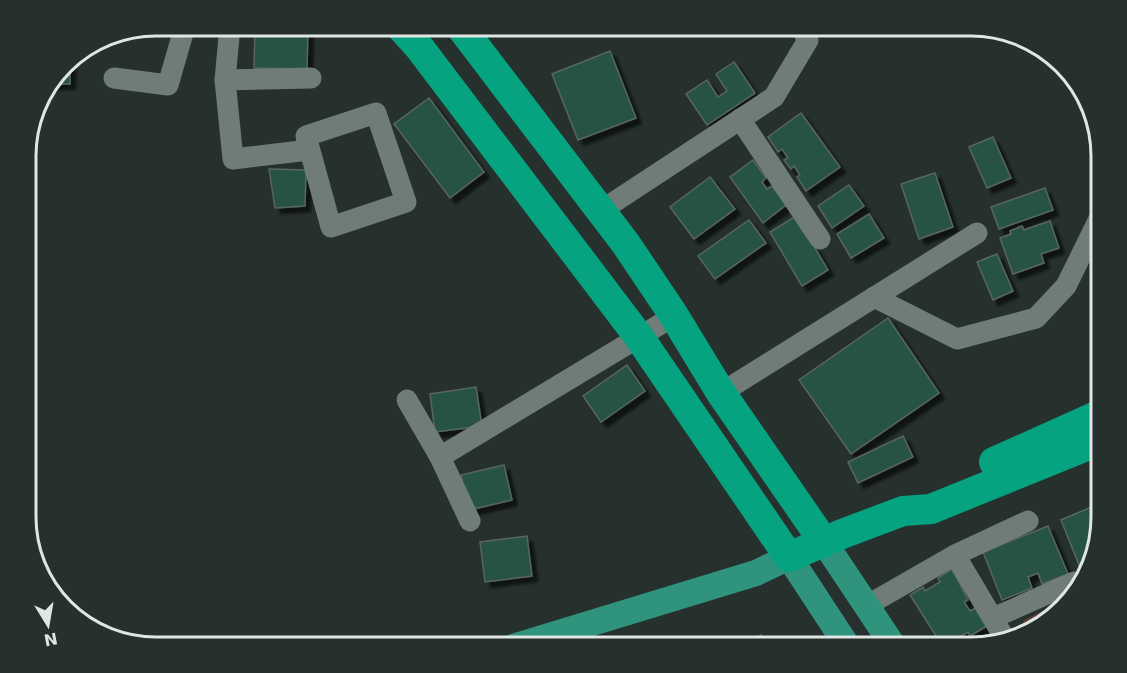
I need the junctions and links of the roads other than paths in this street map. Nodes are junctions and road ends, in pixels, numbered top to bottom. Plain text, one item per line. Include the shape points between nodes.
1 (182, 36) edge
2 (229, 36) edge
3 (409, 36) edge
4 (468, 36) edge
5 (807, 36) edge
6 (114, 78) dead end
7 (311, 78) dead end
8 (225, 81) junction
9 (740, 119) junction
10 (309, 150) junction
11 (602, 210) junction
12 (977, 232) dead end
13 (1091, 235) edge
14 (820, 239) dead end
15 (874, 297) junction
16 (673, 315) junction
17 (639, 337) junction
18 (721, 393) junction
19 (407, 400) dead end
20 (1091, 418) edge
21 (1091, 444) edge
22 (441, 457) junction
23 (903, 511) junction
24 (470, 521) dead end
25 (1028, 521) dead end
26 (824, 542) junction
27 (955, 555) junction
28 (789, 558) junction
29 (1068, 588) edge
30 (866, 606) junction
31 (993, 618) junction
32 (1002, 633) edge
33 (546, 637) edge
34 (841, 637) edge
35 (887, 637) edge

1 - 6 street via 168,85
2 - 8 street
3 - 17 highway
4 - 11 highway
5 - 9 street via 808,40 774,97
7 - 8 street
8 - 10 street via 233,159
9 - 11 street
9 - 14 street
10 - 10 street via 331,228 406,202 376,113 306,136
11 - 16 highway
12 - 15 street
13 - 15 street via 1066,286 1036,318 957,339
15 - 18 street
16 - 17 street
16 - 18 highway
17 - 22 street
17 - 28 highway
18 - 26 highway
19 - 22 street
20 - 23 highway via 922,493
21 - 23 highway via 931,509
22 - 24 street
23 - 26 highway
25 - 27 street
26 - 28 highway
26 - 30 main road
27 - 30 street
27 - 31 street
28 - 33 main road via 756,573
28 - 34 main road
29 - 31 street
30 - 35 main road
31 - 32 street

